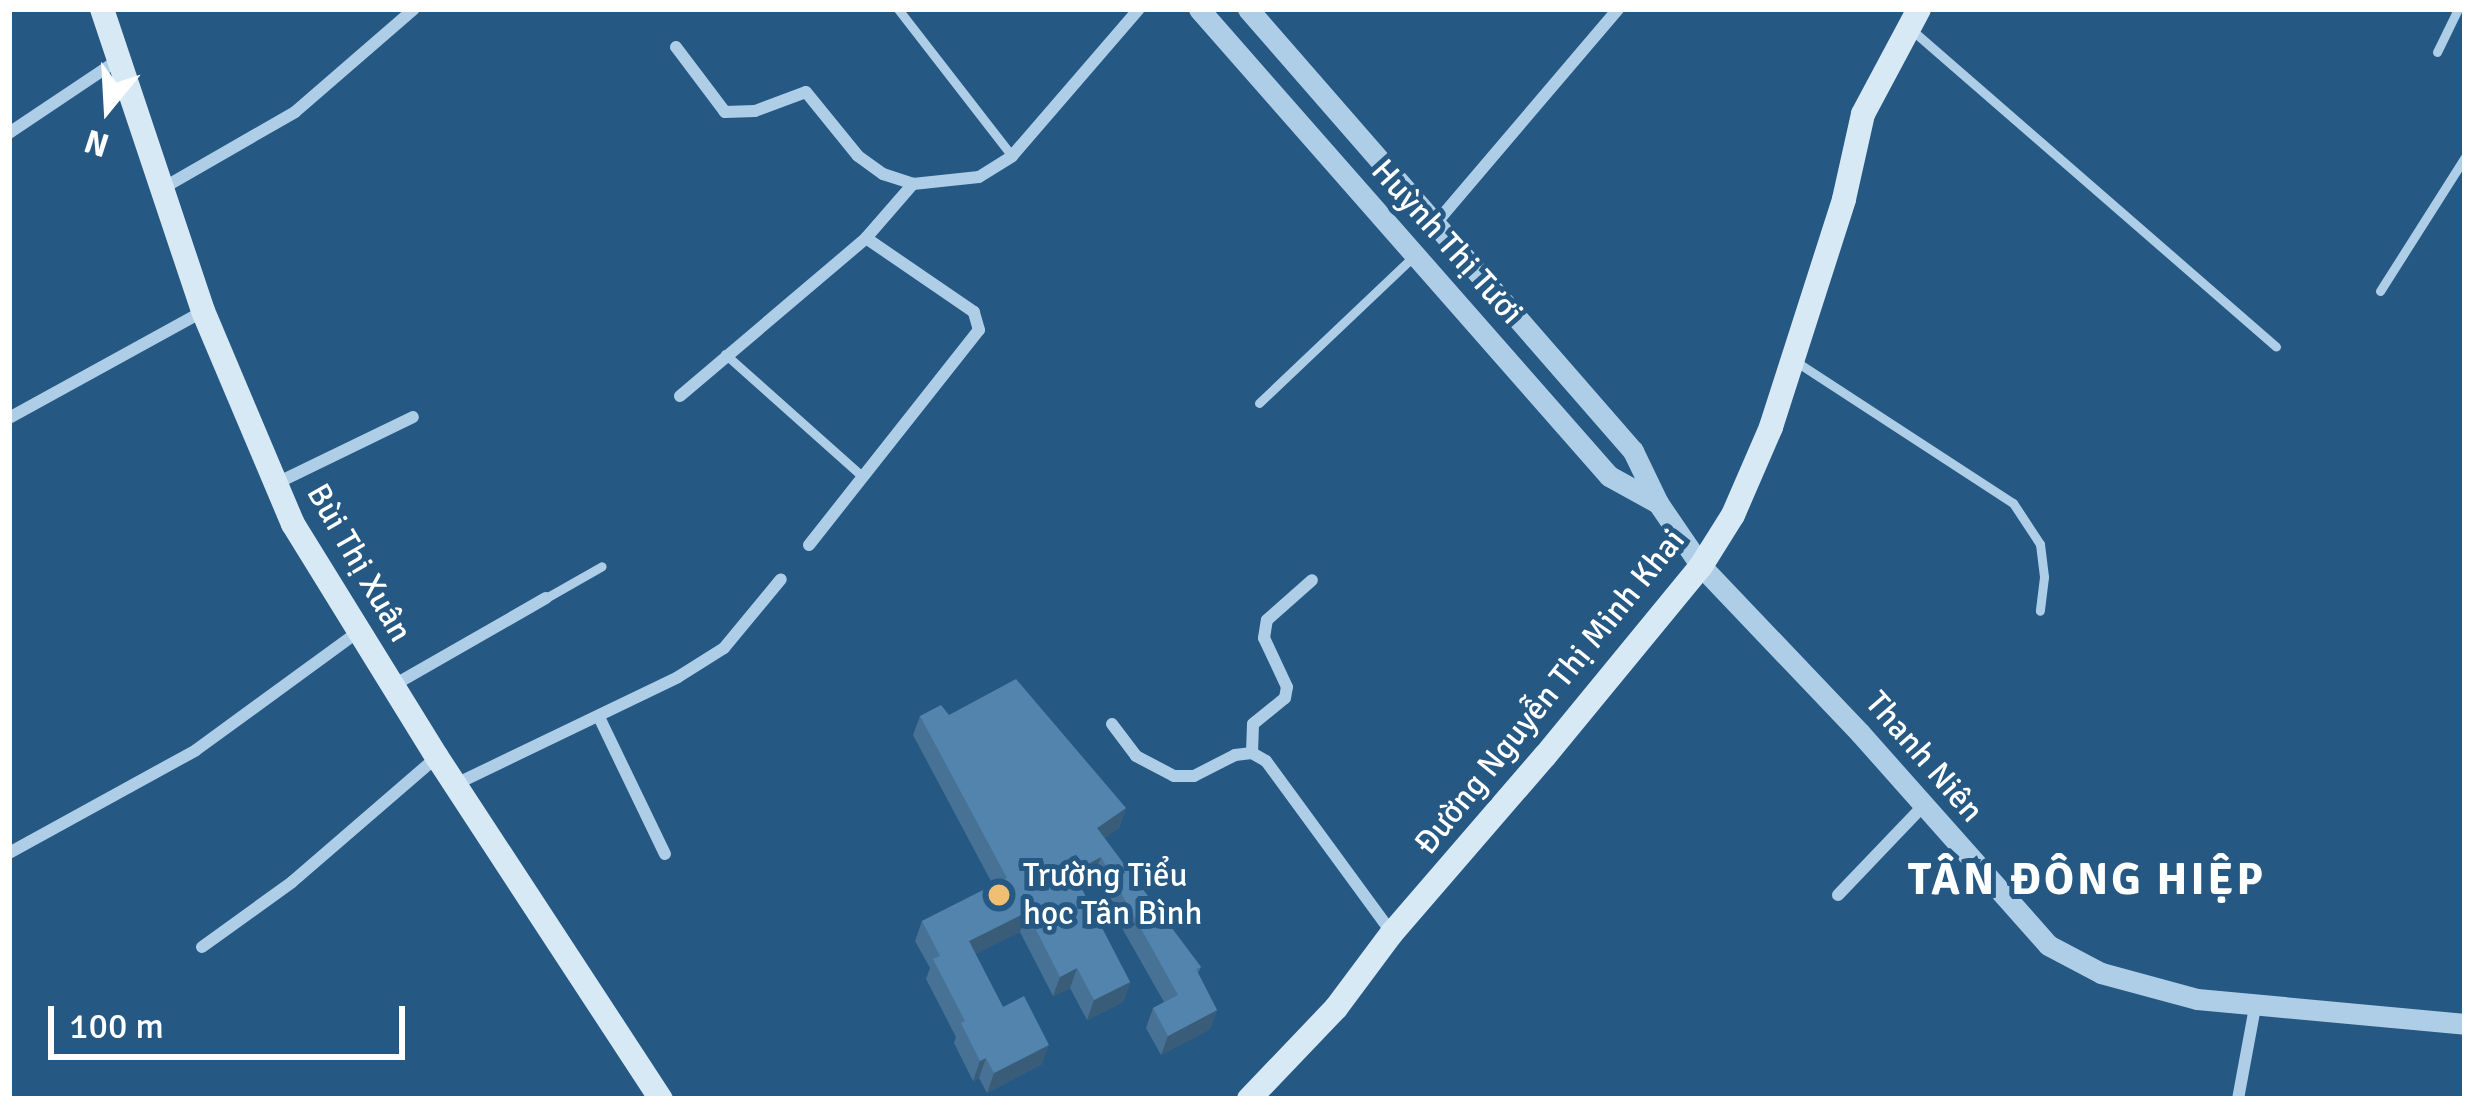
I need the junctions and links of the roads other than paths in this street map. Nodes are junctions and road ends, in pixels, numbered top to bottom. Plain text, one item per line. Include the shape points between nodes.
1 (102, 9) edge
2 (414, 9) edge
3 (898, 9) edge
4 (1139, 9) edge
5 (1199, 9) edge
6 (1248, 9) edge
7 (1618, 9) edge
8 (2458, 9) edge
9 (1913, 17) edge
10 (676, 47) dead end
11 (2437, 52) dead end
12 (119, 59) junction
13 (9, 134) edge
14 (1012, 156) junction
15 (2465, 157) edge
16 (913, 184) junction
17 (163, 188) junction
18 (1436, 224) junction
19 (866, 238) junction
20 (1415, 255) junction
21 (2380, 291) dead end
22 (203, 311) junction
23 (1530, 334) junction
24 (2276, 346) dead end
25 (725, 354) junction
26 (1506, 358) junction
27 (1790, 358) junction
28 (680, 396) dead end
29 (1258, 403) dead end
30 (413, 417) dead end
31 (9, 418) edge
32 (861, 475) junction
33 (276, 483) junction
34 (1658, 503) junction
35 (808, 545) dead end
36 (602, 566) dead end
37 (1701, 566) junction
38 (782, 579) dead end
39 (1312, 580) dead end
40 (546, 598) joint
41 (2040, 611) dead end
42 (359, 631) junction
43 (393, 686) junction
44 (599, 717) junction
45 (1112, 724) dead end
46 (1252, 753) junction
47 (437, 758) junction
48 (456, 784) junction
49 (1924, 806) junction
50 (9, 853) edge
51 (665, 854) dead end
52 (1838, 895) dead end
53 (1392, 933) junction
54 (202, 946) dead end
55 (2255, 1007) junction
56 (2465, 1024) edge
57 (661, 1099) edge
58 (1249, 1099) edge
59 (2238, 1099) edge

1 - 12 main road, Bùi Thị Xuân
2 - 17 street via 295,112
3 - 14 lane
4 - 14 street
5 - 20 street, Huỳnh Thị Tươi
6 - 18 street, Huỳnh Thị Tươi
7 - 18 street
8 - 11 lane
9 - 24 lane
9 - 27 main road, Đường Nguyễn Thị Minh Khai via 1863,114 1844,199
10 - 16 street via 725,112 755,111 806,92 858,156
12 - 13 street
12 - 17 main road, Bùi Thị Xuân
14 - 16 street via 979,177
15 - 21 lane
16 - 19 street
17 - 22 main road, Bùi Thị Xuân
18 - 23 street, Huỳnh Thị Tươi
19 - 25 street
19 - 32 street via 979,321 979,330
20 - 26 street, Huỳnh Thị Tươi
20 - 29 lane
22 - 31 street
22 - 33 main road, Bùi Thị Xuân
23 - 26 street
23 - 34 street, Huỳnh Thị Tươi via 1633,451
25 - 28 street
25 - 32 lane
26 - 34 street, Huỳnh Thị Tươi via 1609,476
27 - 37 main road, Đường Nguyễn Thị Minh Khai via 1771,427
27 - 41 lane via 2013,503 2040,544
30 - 33 street
32 - 35 street
33 - 42 main road, Bùi Thị Xuân
34 - 37 street, Huỳnh Thị Tươi
36 - 40 lane
37 - 49 street, Thanh Niên
37 - 53 main road, Đường Nguyễn Thị Minh Khai
38 - 44 street via 724,648
39 - 46 street via 1267,620 1264,638 1286,698 1253,724
40 - 43 street
42 - 43 main road, Bùi Thị Xuân
42 - 50 street via 196,750
43 - 47 main road, Bùi Thị Xuân
44 - 48 street
44 - 51 street
45 - 46 street via 1136,756 1174,776
46 - 53 street via 1281,778
47 - 48 main road, Bùi Thị Xuân
47 - 54 street via 292,882
48 - 57 main road, Bùi Thị Xuân
49 - 52 street
49 - 55 street, Thanh Niên via 2048,945 2071,959 2152,989
53 - 58 main road, Đường Nguyễn Thị Minh Khai via 1336,1008
55 - 56 street, Thanh Niên
55 - 59 street

